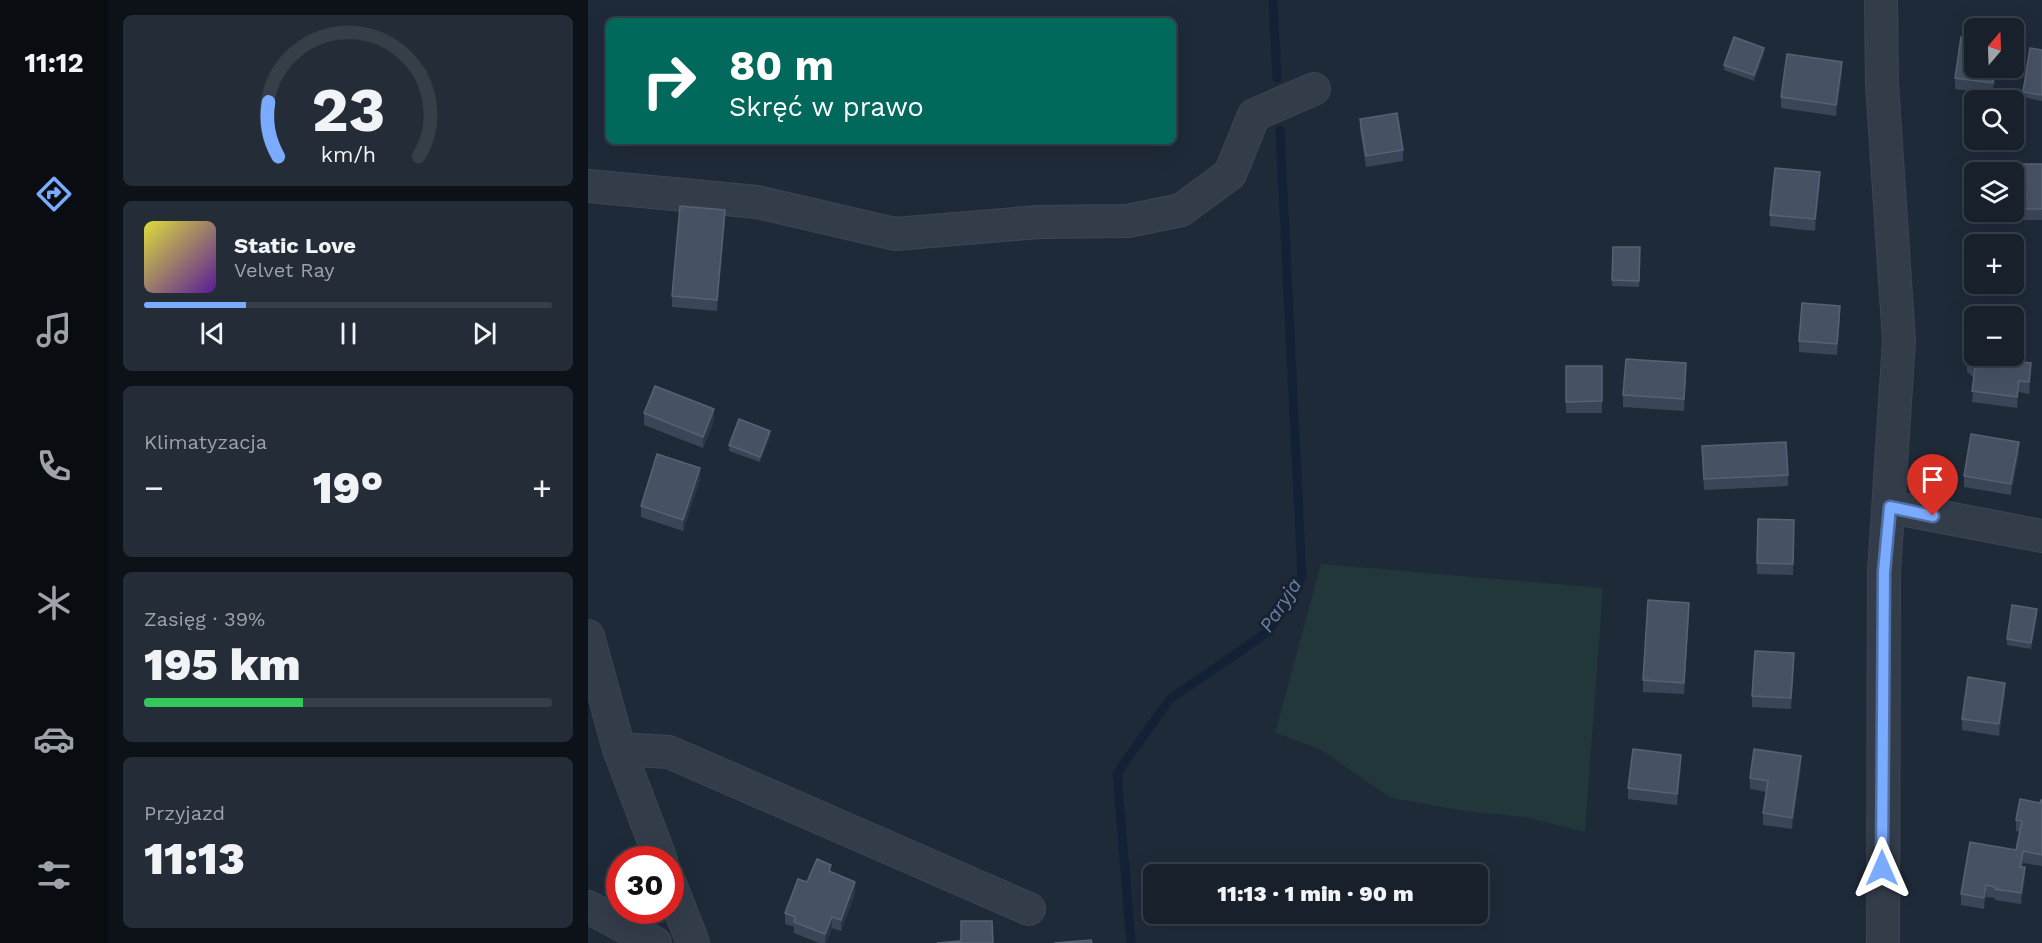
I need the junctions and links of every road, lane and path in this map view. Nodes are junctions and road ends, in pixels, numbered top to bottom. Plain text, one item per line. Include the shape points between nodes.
1 (1881, 0) edge
2 (1314, 89) dead end
3 (588, 186) edge
4 (1890, 507) junction
5 (2042, 536) edge
6 (588, 636) edge
7 (619, 749) junction
8 (656, 846) edge
9 (588, 907) edge
10 (1029, 909) dead end
11 (684, 920) edge
12 (656, 943) edge
13 (693, 943) edge
14 (1883, 943) edge

1 - 4 street via 1882,84 1899,341
2 - 3 street via 1254,115 1230,174 1181,210 1128,222 1039,222 895,234 757,202
4 - 5 street
4 - 14 street via 1884,572
6 - 7 street
7 - 8 street
7 - 10 street via 669,752
9 - 12 street
11 - 13 street

